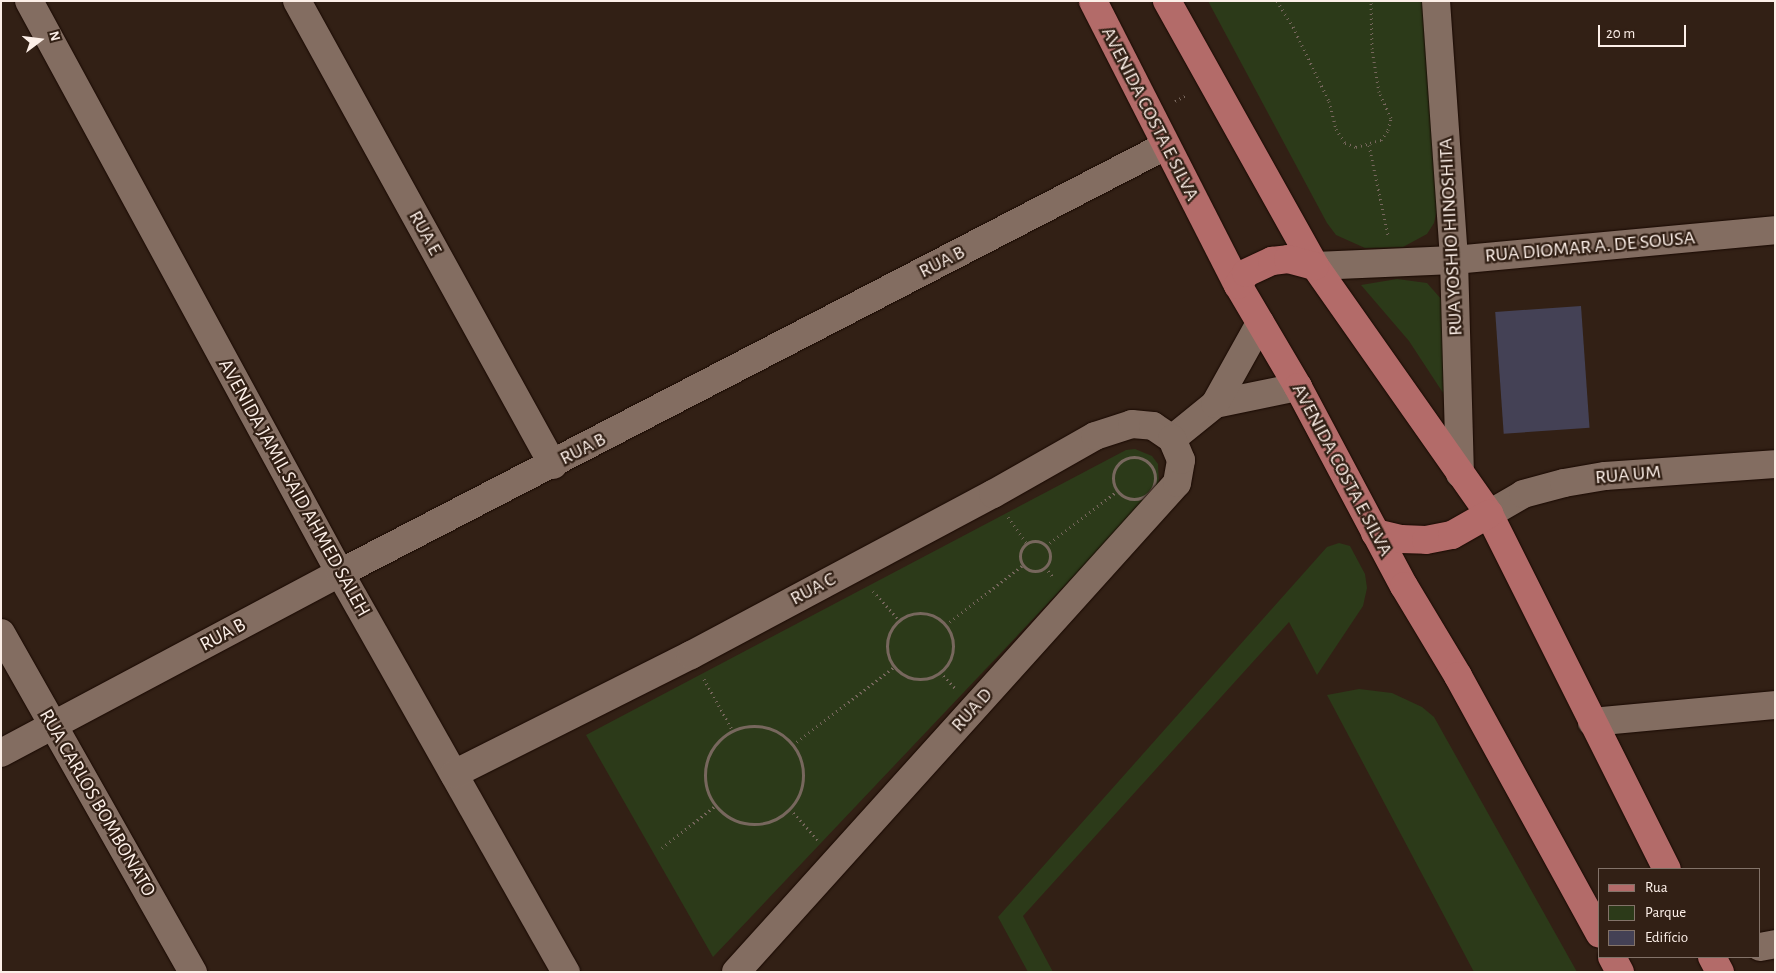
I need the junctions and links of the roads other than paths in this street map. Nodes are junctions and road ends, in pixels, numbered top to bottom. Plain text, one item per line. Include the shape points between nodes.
1 (29, 1) edge
2 (297, 1) edge
3 (1093, 1) edge
4 (1167, 1) edge
5 (1436, 1) edge
6 (1165, 146) junction
7 (1775, 230) edge
8 (1454, 260) junction
9 (1314, 266) junction
10 (1238, 285) junction
11 (1260, 323) junction
12 (1298, 387) junction
13 (1215, 404) junction
14 (1172, 439) junction
15 (1775, 464) edge
16 (553, 465) junction
17 (1460, 474) junction
18 (1489, 514) junction
19 (1375, 533) junction
20 (340, 574) junction
21 (1, 633) edge
22 (1775, 705) edge
23 (1592, 722) junction
24 (53, 725) junction
25 (1, 753) edge
26 (454, 774) junction
27 (1666, 868) edge
28 (1598, 930) edge
29 (1775, 944) edge
30 (1761, 947) edge
31 (1613, 958) edge
32 (1713, 958) edge
33 (193, 972) edge
34 (566, 972) edge
35 (736, 972) edge
36 (1620, 972) edge
37 (1720, 972) edge

1 - 20 street, AVENIDA JAMIL SAID AHMED SALEH
2 - 16 street, RUA E
3 - 6 main road, AVENIDA COSTA E SILVA via 1152,114
4 - 9 main road
5 - 8 street, RUA YOSHIO HINOSHITA
6 - 10 main road, AVENIDA COSTA E SILVA
6 - 16 street, RUA B
7 - 8 street, RUA DIOMAR A. DE SOUSA
8 - 9 street, RUA DIOMAR A. DE SOUSA
8 - 17 street, RUA YOSHIO HINOSHITA
9 - 10 main road via 1288,260 1272,261 1246,273
9 - 17 main road
10 - 11 main road, AVENIDA COSTA E SILVA
11 - 12 main road, AVENIDA COSTA E SILVA
11 - 13 street
12 - 13 street
12 - 19 main road, AVENIDA COSTA E SILVA
13 - 14 street
14 - 26 street, RUA C via 1153,426 1132,424 1095,436 691,655
14 - 35 street, RUA D via 1182,460 1177,484
15 - 18 street, RUA UM via 1606,476 1564,483 1523,494
16 - 20 street, RUA B
17 - 18 main road
18 - 19 main road via 1452,535 1426,540
18 - 23 main road
19 - 28 main road, AVENIDA COSTA E SILVA
20 - 24 street, RUA B
20 - 26 street, AVENIDA JAMIL SAID AHMED SALEH
21 - 24 street, RUA CARLOS BOMBONATO
22 - 23 street
23 - 27 main road
24 - 25 street, RUA B
24 - 33 street, RUA CARLOS BOMBONATO
26 - 34 street, AVENIDA JAMIL SAID AHMED SALEH
29 - 30 street
31 - 36 main road
32 - 37 main road

